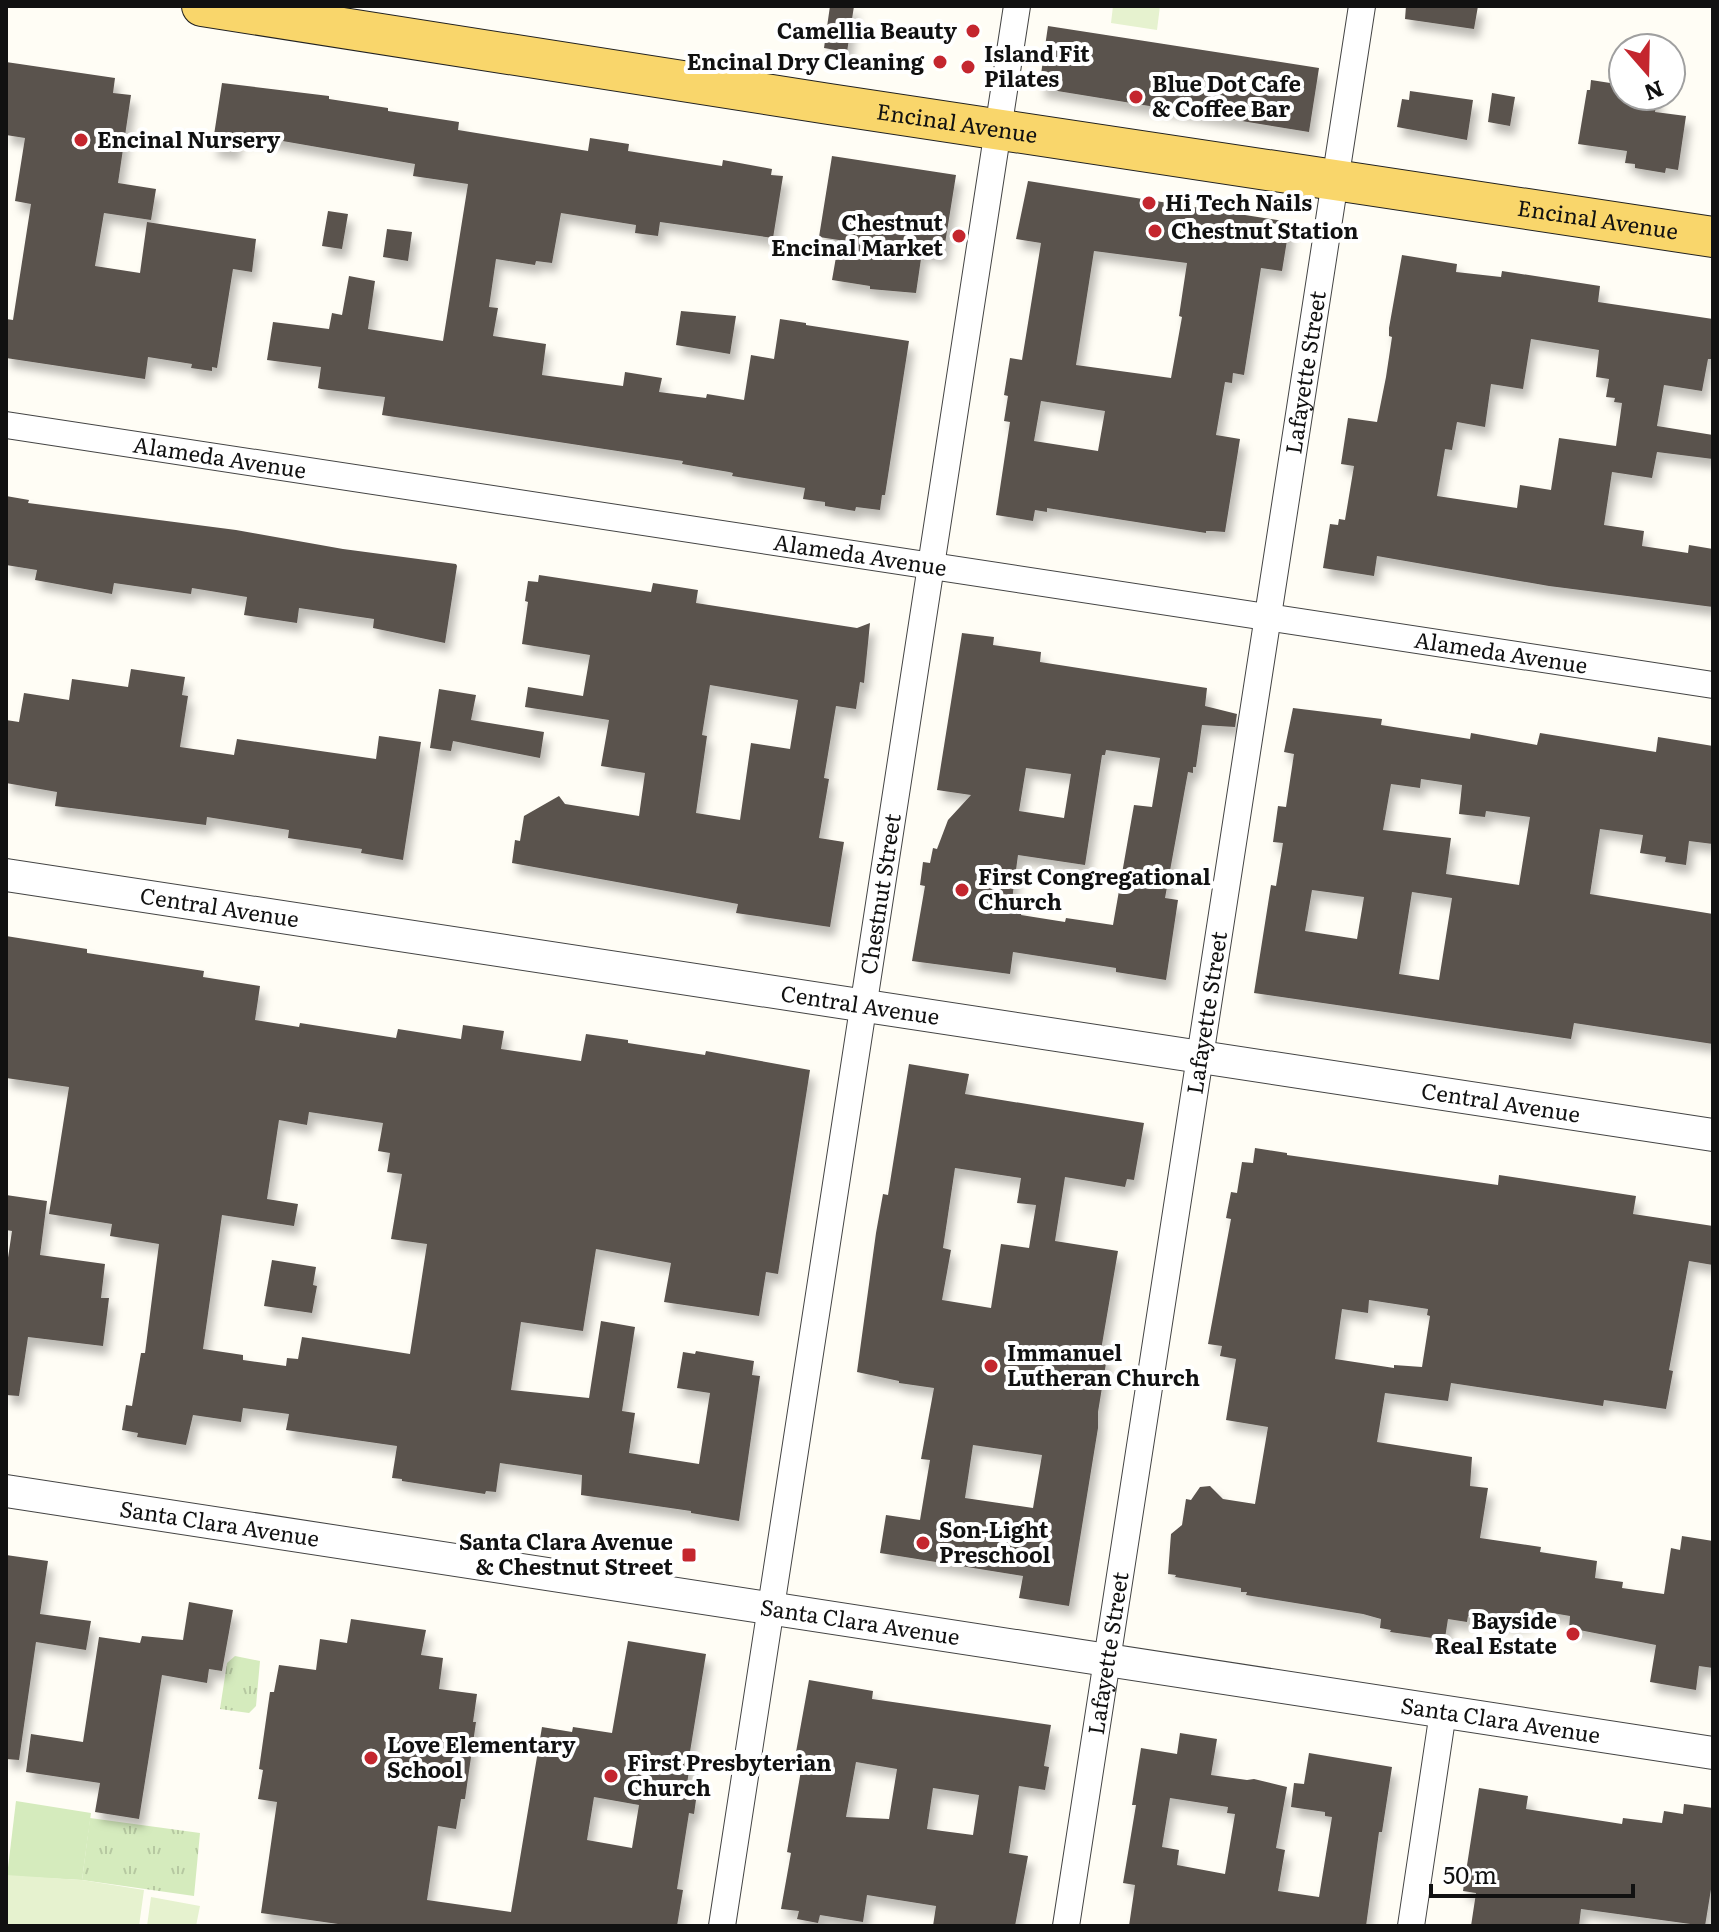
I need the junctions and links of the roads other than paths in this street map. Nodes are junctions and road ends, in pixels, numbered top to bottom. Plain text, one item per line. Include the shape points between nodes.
1 (202, 6) edge
2 (1017, 6) edge
3 (1362, 6) edge
4 (999, 130) junction
5 (1336, 179) junction
6 (1713, 237) edge
7 (6, 425) edge
8 (930, 566) junction
9 (1268, 617) junction
10 (1713, 685) edge
11 (6, 875) edge
12 (864, 1005) junction
13 (1199, 1057) junction
14 (1713, 1135) edge
15 (6, 1491) edge
16 (770, 1608) junction
17 (1107, 1660) junction
18 (1443, 1712) junction
19 (1713, 1753) edge
20 (722, 1926) edge
21 (1066, 1926) edge
22 (1411, 1926) edge

1 - 4 main road, Encinal Avenue
2 - 4 street, Chestnut Street
3 - 5 street, Lafayette Street
4 - 5 main road, Encinal Avenue
4 - 8 street, Chestnut Street
5 - 6 main road, Encinal Avenue
5 - 9 street, Lafayette Street
7 - 8 street, Alameda Avenue
8 - 9 street, Alameda Avenue
8 - 12 street, Chestnut Street
9 - 10 street, Alameda Avenue
9 - 13 street, Lafayette Street
11 - 12 street, Central Avenue
12 - 13 street, Central Avenue
12 - 16 street, Chestnut Street
13 - 14 street, Central Avenue
13 - 17 street, Lafayette Street
15 - 16 street, Santa Clara Avenue
16 - 17 street, Santa Clara Avenue
16 - 20 street, Chestnut Street
17 - 18 street, Santa Clara Avenue
17 - 21 street, Lafayette Street
18 - 19 street, Santa Clara Avenue
18 - 22 street

